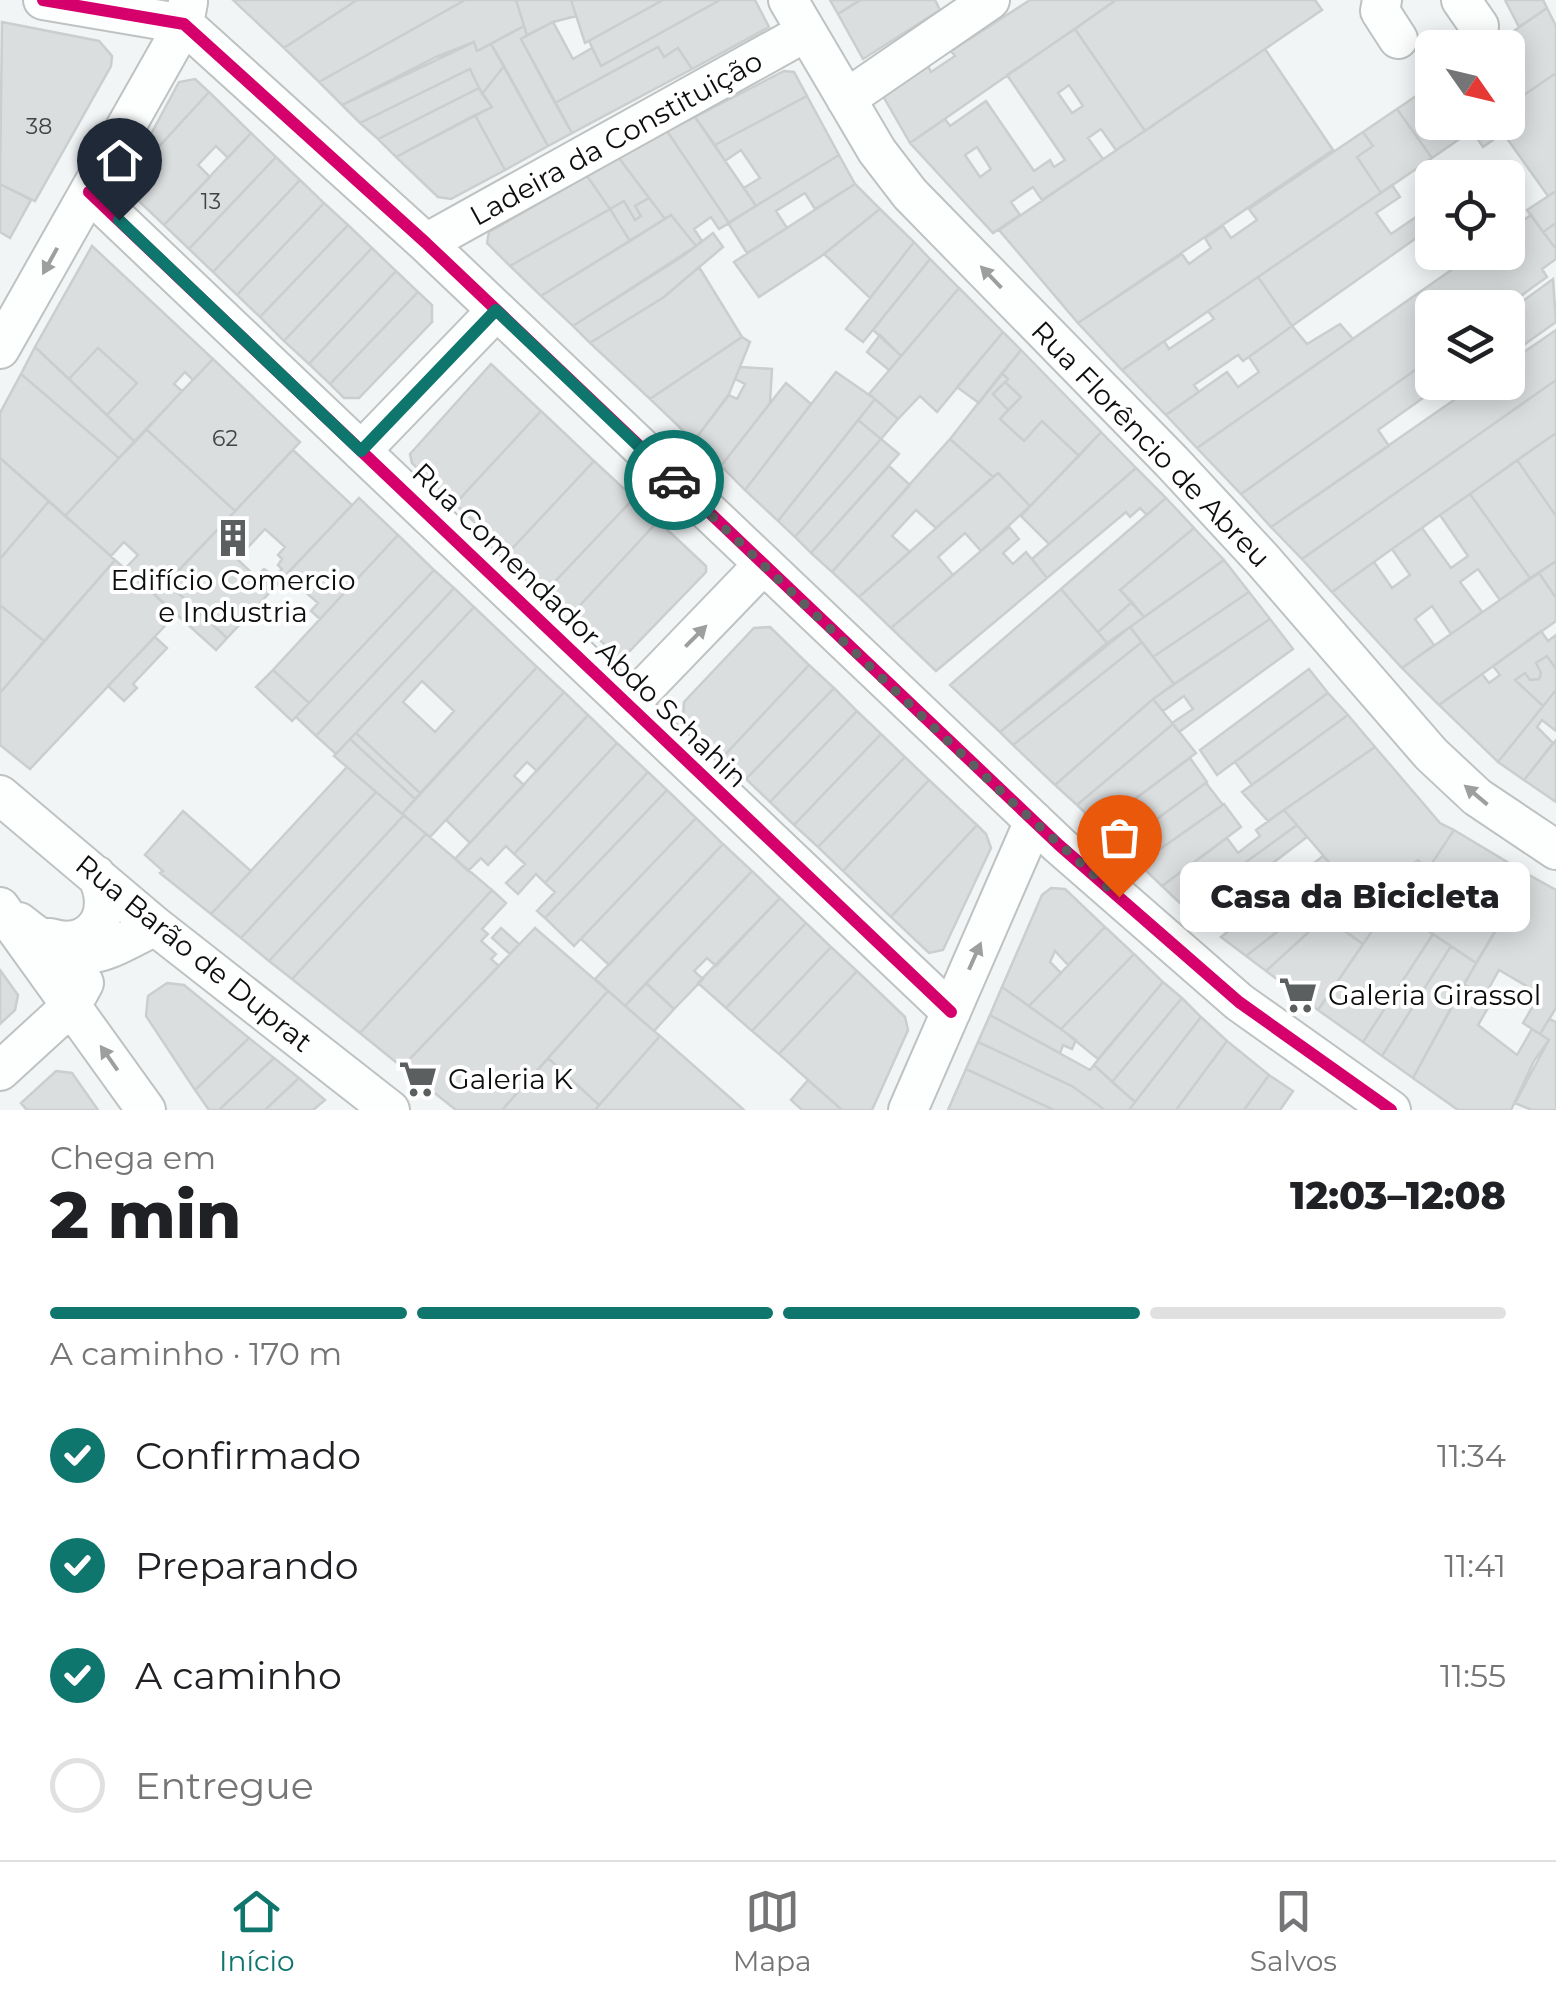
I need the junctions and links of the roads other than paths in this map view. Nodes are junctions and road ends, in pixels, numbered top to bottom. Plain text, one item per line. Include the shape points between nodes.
1 (43, 0) edge
2 (990, 0) edge
3 (1382, 0) edge
4 (186, 12) edge
5 (797, 16) edge
6 (1398, 40) dead end
7 (846, 99) junction
8 (89, 192) junction
9 (426, 243) junction
10 (496, 310) junction
11 (0, 349) edge
12 (361, 451) junction
13 (764, 565) junction
14 (628, 705) junction
15 (0, 795) edge
16 (1034, 821) junction
17 (1556, 850) edge
18 (96, 875) junction
19 (0, 906) edge
20 (155, 926) junction
21 (32, 932) junction
22 (102, 952) junction
23 (72, 1005) junction
24 (950, 1012) junction
25 (0, 1071) edge
26 (146, 1110) edge
27 (390, 1110) edge
28 (908, 1110) edge
29 (1390, 1110) edge

1 - 4 street
2 - 7 street
3 - 6 street via 1380,11
4 - 8 street
4 - 9 street
5 - 7 street, Rua Florêncio de Abreu
5 - 9 street, Ladeira da Constituição
17 -> 7 street, Rua Florêncio de Abreu via 1478,797 1432,754 1185,476 910,194
8 -> 11 street
8 - 12 street, Rua Comendador Abdo Schahin
9 - 10 street
10 - 12 street
10 - 13 street
12 - 14 street, Rua Comendador Abdo Schahin
14 -> 13 street
13 - 16 street
14 - 24 street, Rua Comendador Abdo Schahin
15 - 18 street, Rua Barão de Duprat
24 -> 16 street
16 - 29 street via 1239,1002
18 - 20 street, Rua Barão de Duprat
18 - 21 street via 105,900 90,934 72,942
19 - 21 street
19 - 23 street
20 - 22 street
20 - 27 street, Rua Barão de Duprat
21 - 22 street via 73,954
22 - 23 street
23 - 25 street
26 -> 23 street
24 - 28 street

